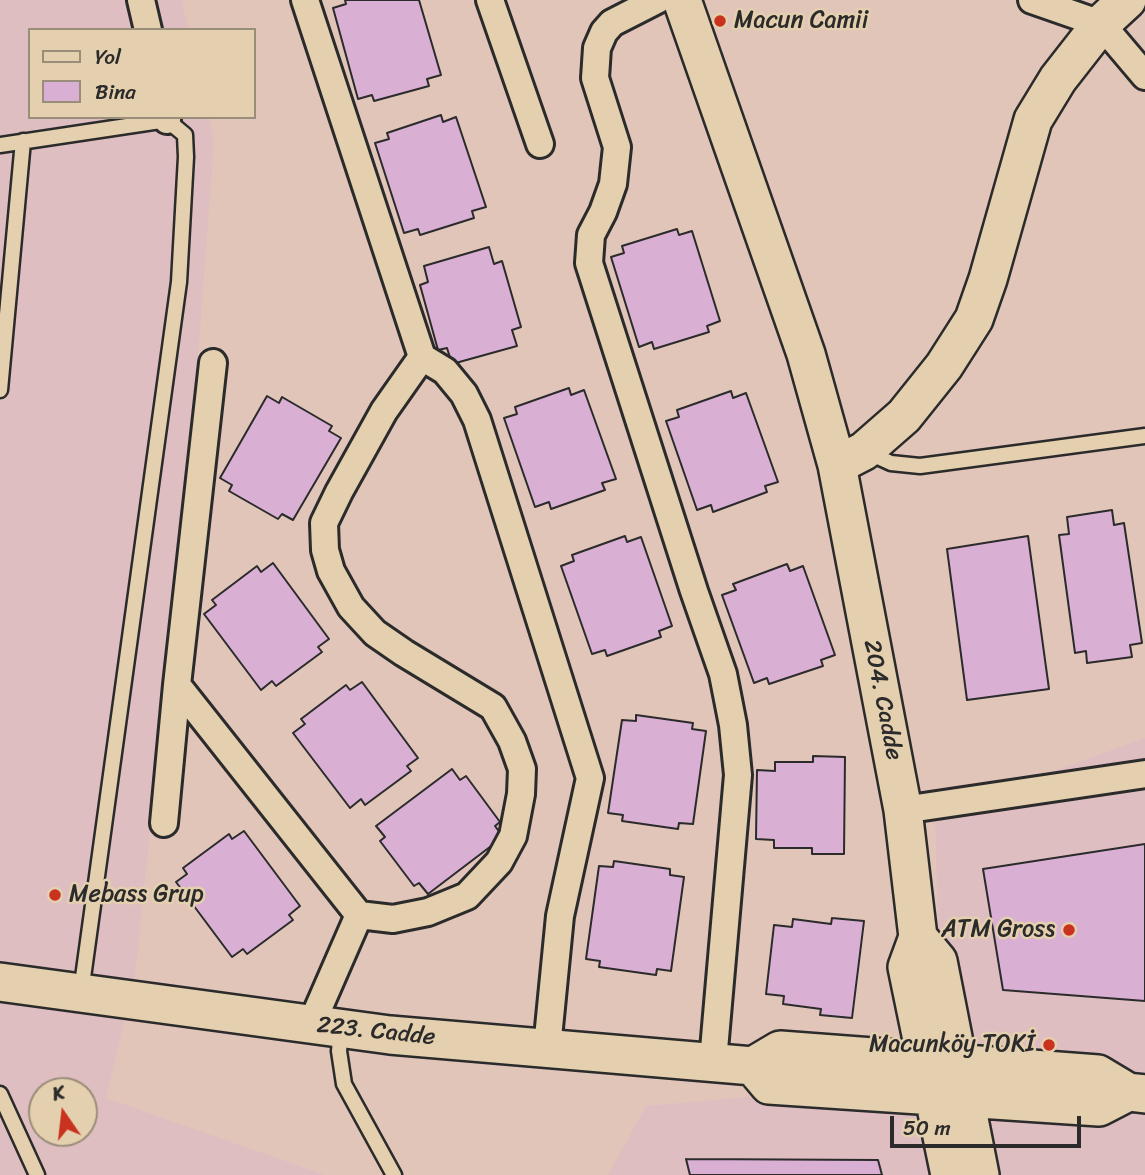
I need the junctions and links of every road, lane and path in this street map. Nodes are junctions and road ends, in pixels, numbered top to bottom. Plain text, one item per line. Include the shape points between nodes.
1 (141, 0) edge
2 (305, 0) edge
3 (489, 0) edge
4 (657, 0) edge
5 (682, 0) edge
6 (1032, 0) edge
7 (1114, 12) edge
8 (148, 28) edge
9 (1145, 76) edge
10 (160, 119) edge
11 (167, 119) edge
12 (23, 141) junction
13 (540, 144) dead end
14 (0, 145) edge
15 (422, 357) junction
16 (213, 363) dead end
17 (0, 390) edge
18 (1145, 436) edge
19 (851, 458) junction
20 (177, 685) junction
21 (1145, 774) edge
22 (903, 810) junction
23 (164, 823) dead end
24 (359, 915) junction
25 (0, 982) edge
26 (81, 994) junction
27 (326, 1027) junction
28 (547, 1048) junction
29 (713, 1061) junction
30 (946, 1080) junction
31 (1137, 1093) edge
32 (0, 1094) edge
33 (37, 1175) edge
34 (394, 1175) edge
35 (950, 1175) edge
36 (979, 1175) edge

1 - 8 street
2 - 15 street
3 - 13 street
4 - 29 street via 612,23 597,48 595,78 617,147 613,184 591,235 589,263 723,674 733,725 738,775
5 - 19 main road, 204. Cadde via 806,354
6 - 7 street
7 - 9 street
7 - 19 main road via 1058,79 1033,120 974,319 904,416
10 - 12 lane
11 - 26 lane via 185,135 179,282
12 - 14 lane
12 - 17 lane
15 - 24 street via 384,411 339,492 324,523 326,550 331,571 351,607 375,633 493,707 522,769 521,794 509,845 467,896 428,912 393,919
15 - 28 street via 445,371 477,420 590,778 560,916
16 - 20 street
18 - 19 lane via 920,466
19 - 22 main road, 204. Cadde
20 - 23 street
20 - 24 street
21 - 22 street
22 - 30 main road, 204. Cadde via 918,937 938,961
24 - 27 street
25 - 26 main road, 223. Cadde
26 - 27 main road, 223. Cadde
27 - 28 main road, 223. Cadde
27 - 34 lane via 339,1051 344,1084
28 - 29 main road, 223. Cadde
29 - 30 main road, 223. Cadde via 753,1066 769,1085
30 - 31 main road, 223. Cadde via 1098,1074
30 - 35 main road, 204. Cadde
30 - 36 main road, 204. Cadde
32 - 33 lane

